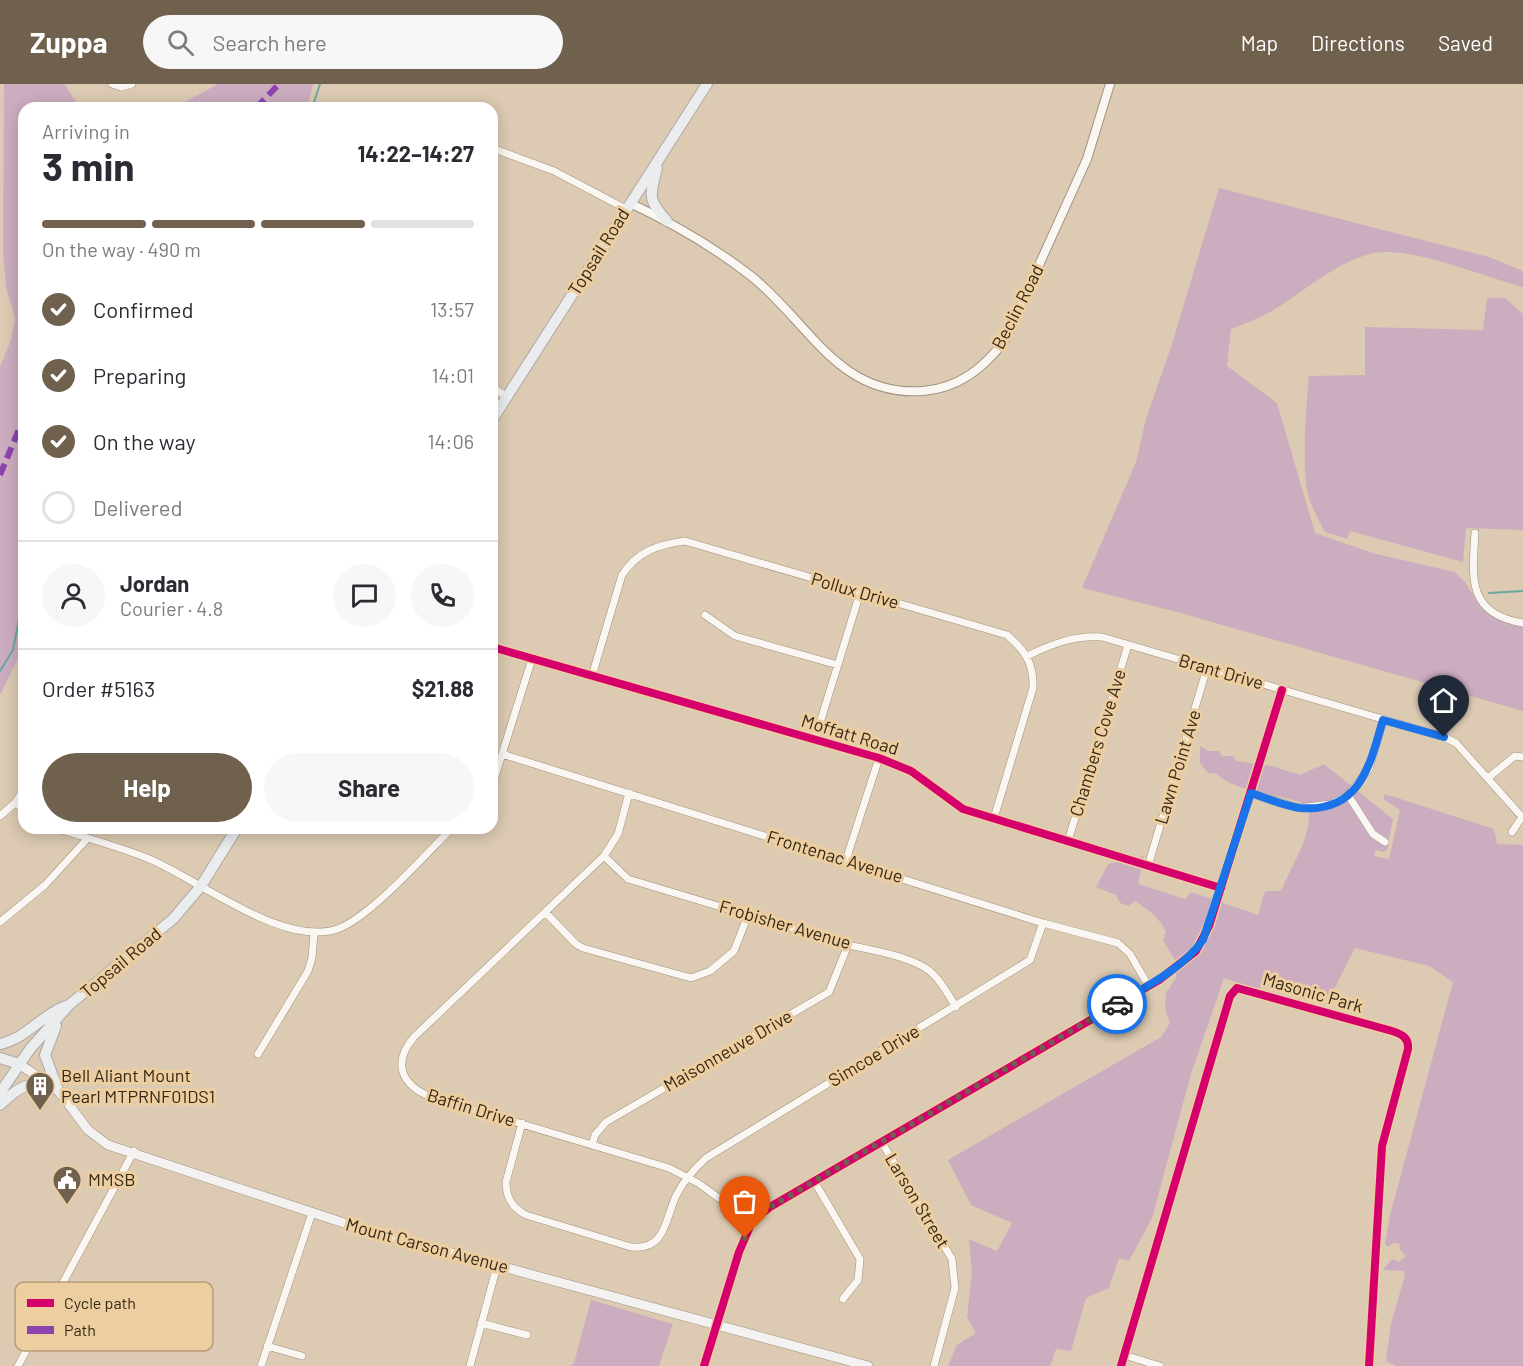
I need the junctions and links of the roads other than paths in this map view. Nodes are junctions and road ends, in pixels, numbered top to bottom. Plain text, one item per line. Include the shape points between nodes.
1 (112, 84) edge
2 (132, 84) edge
3 (707, 84) edge
4 (1110, 84) edge
5 (498, 150) edge
6 (658, 162) junction
7 (628, 206) junction
8 (667, 221) junction
9 (498, 391) edge
10 (507, 397) junction
11 (498, 411) edge
12 (1475, 533) dead end
13 (860, 592) junction
14 (705, 615) dead end
15 (1523, 623) edge
16 (1128, 645) junction
17 (498, 649) edge
18 (1028, 656) junction
19 (532, 658) junction
20 (838, 665) junction
21 (1207, 668) junction
22 (592, 676) junction
23 (1282, 690) junction
24 (1383, 720) junction
25 (815, 739) junction
26 (502, 754) junction
27 (1523, 757) edge
28 (879, 758) junction
29 (498, 767) edge
30 (1488, 778) junction
31 (629, 793) junction
32 (1251, 793) junction
33 (1348, 795) junction
34 (18, 798) edge
35 (15, 803) junction
36 (18, 805) edge
37 (0, 816) edge
38 (1522, 817) edge
39 (994, 818) junction
40 (1512, 832) dead end
41 (73, 834) edge
42 (233, 834) edge
43 (446, 834) edge
44 (87, 839) junction
45 (1068, 841) junction
46 (1385, 842) dead end
47 (604, 856) junction
48 (846, 860) junction
49 (1148, 866) junction
50 (201, 886) junction
51 (1221, 888) junction
52 (545, 912) junction
53 (748, 915) junction
54 (0, 922) edge
55 (1043, 923) junction
56 (314, 933) junction
57 (848, 945) junction
58 (1148, 985) junction
59 (69, 1005) junction
60 (956, 1007) junction
61 (0, 1044) edge
62 (258, 1054) dead end
63 (0, 1058) edge
64 (19, 1064) junction
65 (58, 1090) junction
66 (0, 1093) edge
67 (0, 1105) edge
68 (522, 1124) junction
69 (881, 1141) junction
70 (592, 1144) junction
71 (134, 1151) junction
72 (688, 1176) junction
73 (814, 1181) junction
74 (312, 1213) junction
75 (752, 1222) junction
76 (497, 1266) junction
77 (63, 1282) edge
78 (843, 1299) dead end
79 (481, 1323) junction
80 (716, 1325) junction
81 (527, 1335) dead end
82 (267, 1346) junction
83 (26, 1351) edge
84 (1124, 1355) junction
85 (302, 1356) dead end
86 (18, 1366) edge
87 (261, 1366) edge
88 (470, 1366) edge
89 (704, 1366) edge
90 (868, 1366) edge
91 (934, 1366) edge
92 (1121, 1366) edge
93 (1160, 1366) edge
94 (1369, 1366) edge

1 - 2 street
3 - 6 main road, Topsail Road
4 - 8 street, Beclin Road via 1087,159 1005,340 991,360 952,385 901,392 866,383 838,364 752,277
5 - 7 street via 543,166
6 - 7 main road, Topsail Road
6 - 8 main road via 650,195
7 - 8 street, Beclin Road
7 - 10 main road, Topsail Road
9 - 10 street
10 - 11 main road, Topsail Road
12 - 15 street via 1473,585 1477,594 1497,615
13 - 18 street, Pollux Drive via 1007,635
13 - 20 street
13 - 22 street, Pollux Drive via 685,541 649,548 621,575
14 - 20 street via 735,636
16 - 18 street, Brant Drive via 1085,636 1055,643
16 - 21 street, Brant Drive
16 - 45 street, Chambers Cove Ave
17 - 19 street, Moffatt Road
18 - 39 street via 1033,688
19 - 22 street, Moffatt Road
19 - 26 street
20 - 25 street
21 - 23 street, Brant Drive
21 - 49 street, Lawn Point Ave
22 - 25 street, Moffatt Road
23 - 24 street, Brant Drive
23 - 32 street
24 - 30 street, Brant Drive via 1456,743
24 - 33 street via 1369,769
25 - 28 street, Moffatt Road
26 - 29 street
26 - 31 street, Frontenac Avenue
27 - 30 street via 1515,756
28 - 39 street, Moffatt Road via 911,771 958,806
28 - 48 street
30 - 38 street, Brant Drive
31 - 47 street, Baffin Drive via 618,834
31 - 48 street, Frontenac Avenue
32 - 33 street via 1298,808 1331,804
32 - 51 street
33 - 46 street via 1373,834
34 - 35 street
35 - 36 street
35 - 37 street
38 - 40 street
39 - 45 street, Moffatt Road
41 - 44 street
42 - 50 main road, Topsail Road
43 - 56 street via 361,915 341,927
44 - 50 street via 149,859
44 - 54 street via 45,885
45 - 49 street, Moffatt Road
47 - 52 street, Baffin Drive
47 - 53 street, Frobisher Avenue via 628,879
48 - 55 street, Frontenac Avenue
49 - 51 street, Moffatt Road
50 - 56 street via 282,927
50 - 59 main road, Topsail Road via 153,938
51 - 58 street via 1196,951
52 - 53 street via 584,948 692,978 710,971 734,951
52 - 68 street, Baffin Drive via 402,1053 403,1074 422,1093
53 - 57 street, Frobisher Avenue
55 - 58 street, Frontenac Avenue via 1118,944 1130,954
55 - 60 street, Simcoe Drive via 1030,960
56 - 62 street via 308,971
57 - 60 street, Frobisher Avenue via 925,968 942,984
57 - 70 street, Maisonneuve Drive via 829,992 606,1122
58 - 69 street
59 - 61 main road
59 - 64 main road, Topsail Road
59 - 65 main road via 50,1036 45,1055
60 - 72 street, Simcoe Drive via 714,1151
63 - 64 main road
64 - 65 main road, Mount Carson Avenue
64 - 66 main road, Topsail Road
65 - 67 main road via 30,1083
65 - 71 main road, Mount Carson Avenue via 97,1138
68 - 70 street, Baffin Drive
68 - 72 street, Simcoe Drive via 506,1191 513,1206 526,1215 631,1247 646,1246 661,1237
69 - 73 street
69 - 91 street, Larson Street via 952,1259 955,1288
70 - 72 street, Baffin Drive
71 - 74 main road, Mount Carson Avenue
71 - 77 street
72 - 75 street, Baffin Drive
73 - 75 street
73 - 78 street via 860,1259 858,1280
74 - 76 main road, Mount Carson Avenue
74 - 82 street
75 - 80 street
76 - 79 street
76 - 80 main road, Mount Carson Avenue
79 - 81 street
79 - 88 street
80 - 89 street
80 - 90 main road, Mount Carson Avenue
82 - 85 street
82 - 87 street
83 - 86 street
84 - 92 street, Masonic Park
84 - 93 street
84 - 94 street, Masonic Park via 1230,996 1234,989 1241,988 1392,1031 1407,1041 1382,1146

